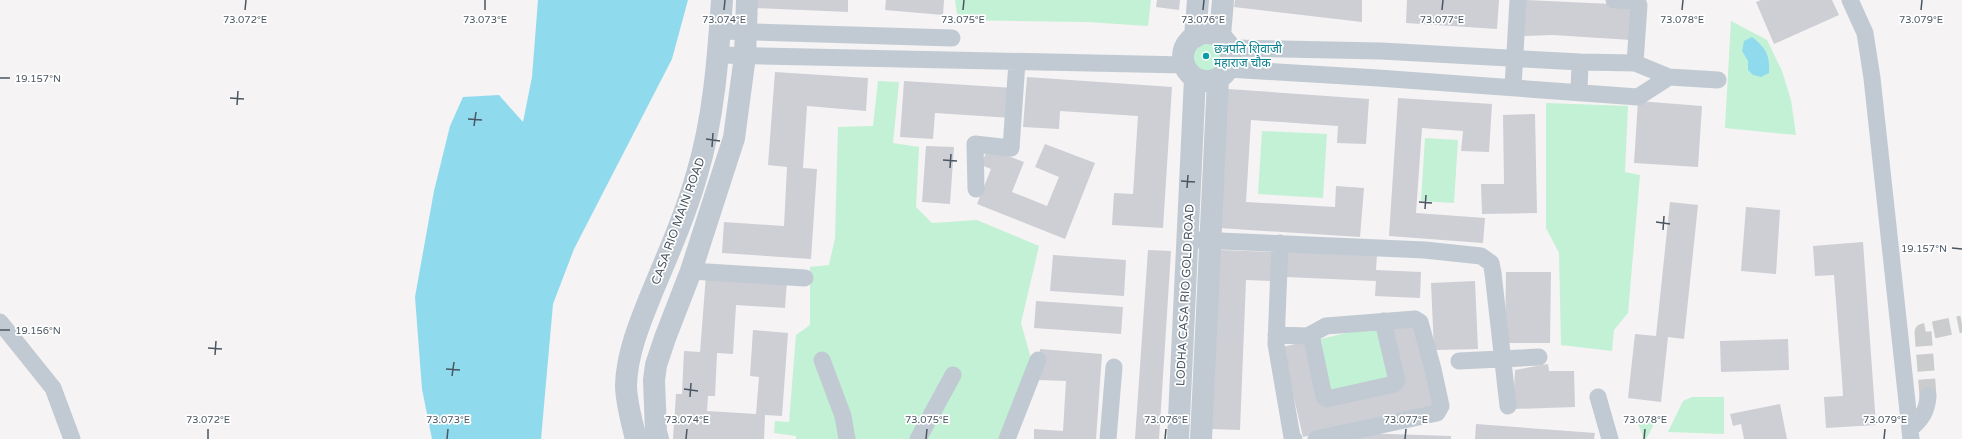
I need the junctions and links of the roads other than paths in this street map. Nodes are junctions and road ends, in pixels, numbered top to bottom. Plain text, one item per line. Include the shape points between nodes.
1 (722, 0) edge
2 (747, 0) edge
3 (1198, 0) edge
4 (1223, 0) edge
5 (1518, 0) edge
6 (1614, 0) edge
7 (1850, 0) edge
8 (720, 31) junction
9 (746, 32) junction
10 (1195, 37) junction
11 (952, 38) dead end
12 (1381, 51) junction
13 (719, 55) junction
14 (745, 56) junction
15 (1224, 58) junction
16 (1514, 58) junction
17 (1017, 62) junction
18 (1580, 62) junction
19 (1635, 63) junction
20 (1190, 72) junction
21 (1378, 78) junction
22 (1669, 78) junction
23 (1718, 80) dead end
24 (1513, 87) junction
25 (1579, 92) junction
26 (976, 189) dead end
27 (1188, 239) junction
28 (1210, 240) junction
29 (1280, 244) junction
30 (691, 271) junction
31 (805, 278) dead end
32 (1383, 321) junction
33 (0, 322) edge
34 (1312, 334) junction
35 (1276, 335) junction
36 (1539, 357) dead end
37 (1503, 358) junction
38 (822, 360) dead end
39 (1038, 360) dead end
40 (1459, 361) dead end
41 (1114, 367) dead end
42 (953, 375) dead end
43 (1928, 396) tunnel mouth
44 (1598, 397) dead end
45 (1508, 406) dead end
46 (1911, 434) edge
47 (72, 439) edge
48 (636, 439) edge
49 (658, 439) edge
50 (847, 439) edge
51 (918, 439) edge
52 (1007, 439) edge
53 (1108, 439) edge
54 (1178, 439) edge
55 (1200, 439) edge
56 (1294, 439) edge
57 (1316, 439) edge
58 (1610, 439) edge

1 - 8 street, CASA RIO MAIN ROAD
2 - 9 street
3 - 10 street
4 - 15 street, LODHA CASA RIO GOLD ROAD
5 - 16 street
6 - 19 street via 1636,1 1639,4
7 - 46 street via 1865,33 1872,78
8 - 9 street
8 - 13 street, CASA RIO MAIN ROAD
9 - 11 street
9 - 14 street
10 - 15 street via 1205,33
10 - 20 street, LODHA CASA RIO GOLD ROAD via 1185,46 1183,54
12 - 15 street
12 - 16 street
12 - 21 street
13 - 14 street
13 - 48 street, CASA RIO MAIN ROAD via 709,121 697,174 630,355 626,387
14 - 17 street
14 - 30 street via 734,138
15 - 20 street via 1208,81
15 - 21 street
15 - 28 street, LODHA CASA RIO GOLD ROAD
16 - 18 street
16 - 24 street
17 - 20 street
17 - 26 street via 1010,148 975,144
18 - 19 street
18 - 25 street
19 - 22 street
20 - 27 street, LODHA CASA RIO GOLD ROAD
21 - 24 street
22 - 23 street
22 - 25 street via 1638,97
24 - 25 street
27 - 28 street
27 - 54 street, LODHA CASA RIO GOLD ROAD
28 - 29 street
28 - 55 street, LODHA CASA RIO GOLD ROAD
29 - 35 street
29 - 37 street via 1425,250 1481,256 1491,263
30 - 31 street
30 - 49 street via 656,365 654,380
32 - 34 street via 1326,326
32 - 34 street via 1397,381 1394,384 1327,399 1324,397
32 - 57 street via 1415,319 1420,322 1434,369 1441,406 1437,413
33 - 47 street via 52,388
34 - 35 street
35 - 56 street
36 - 37 street
37 - 40 street
37 - 45 street
38 - 50 street via 843,416
39 - 52 street
41 - 53 street
42 - 51 street
43 - 46 street via 1927,408
44 - 58 street

